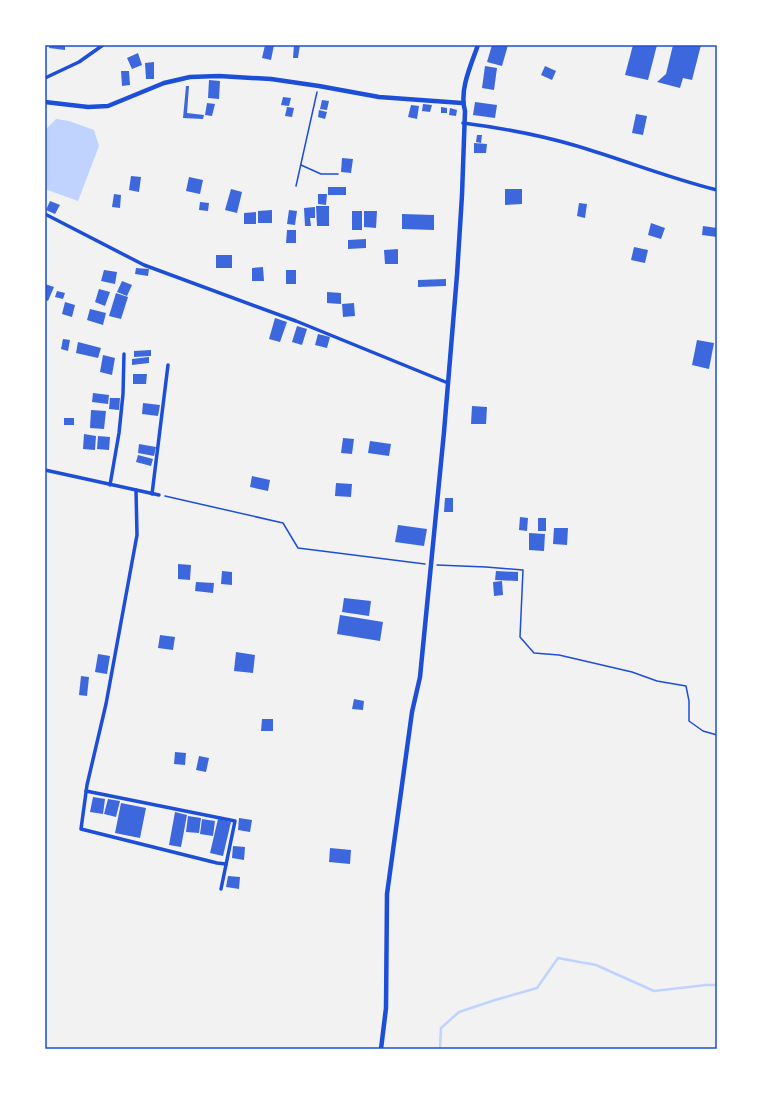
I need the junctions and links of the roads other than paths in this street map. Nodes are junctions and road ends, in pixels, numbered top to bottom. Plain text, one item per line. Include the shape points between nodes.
1 (103, 45) edge
2 (478, 45) edge
3 (45, 78) edge
4 (45, 102) edge
5 (462, 103) junction
6 (463, 123) junction
7 (717, 190) edge
8 (45, 214) edge
9 (124, 354) dead end
10 (168, 365) dead end
11 (448, 383) junction
12 (45, 470) edge
13 (110, 485) junction
14 (136, 490) junction
15 (152, 494) junction
16 (159, 495) road end
17 (86, 791) junction
18 (226, 864) junction
19 (221, 889) dead end
20 (381, 1049) edge

1 - 3 street via 79,62
2 - 5 street
4 - 5 street via 88,107 108,106 164,83 190,77 219,76 271,79 380,97
5 - 6 street
6 - 7 street via 540,136
6 - 11 street via 458,268
8 - 11 street via 144,266 296,322
9 - 13 street via 119,433
10 - 15 street
11 - 20 street via 420,677 412,712 387,894 386,1008
12 - 13 street
13 - 14 street
14 - 15 street
14 - 17 street via 137,535 106,704
15 - 16 street
17 - 18 street via 81,829
17 - 18 street via 235,822
18 - 19 street

